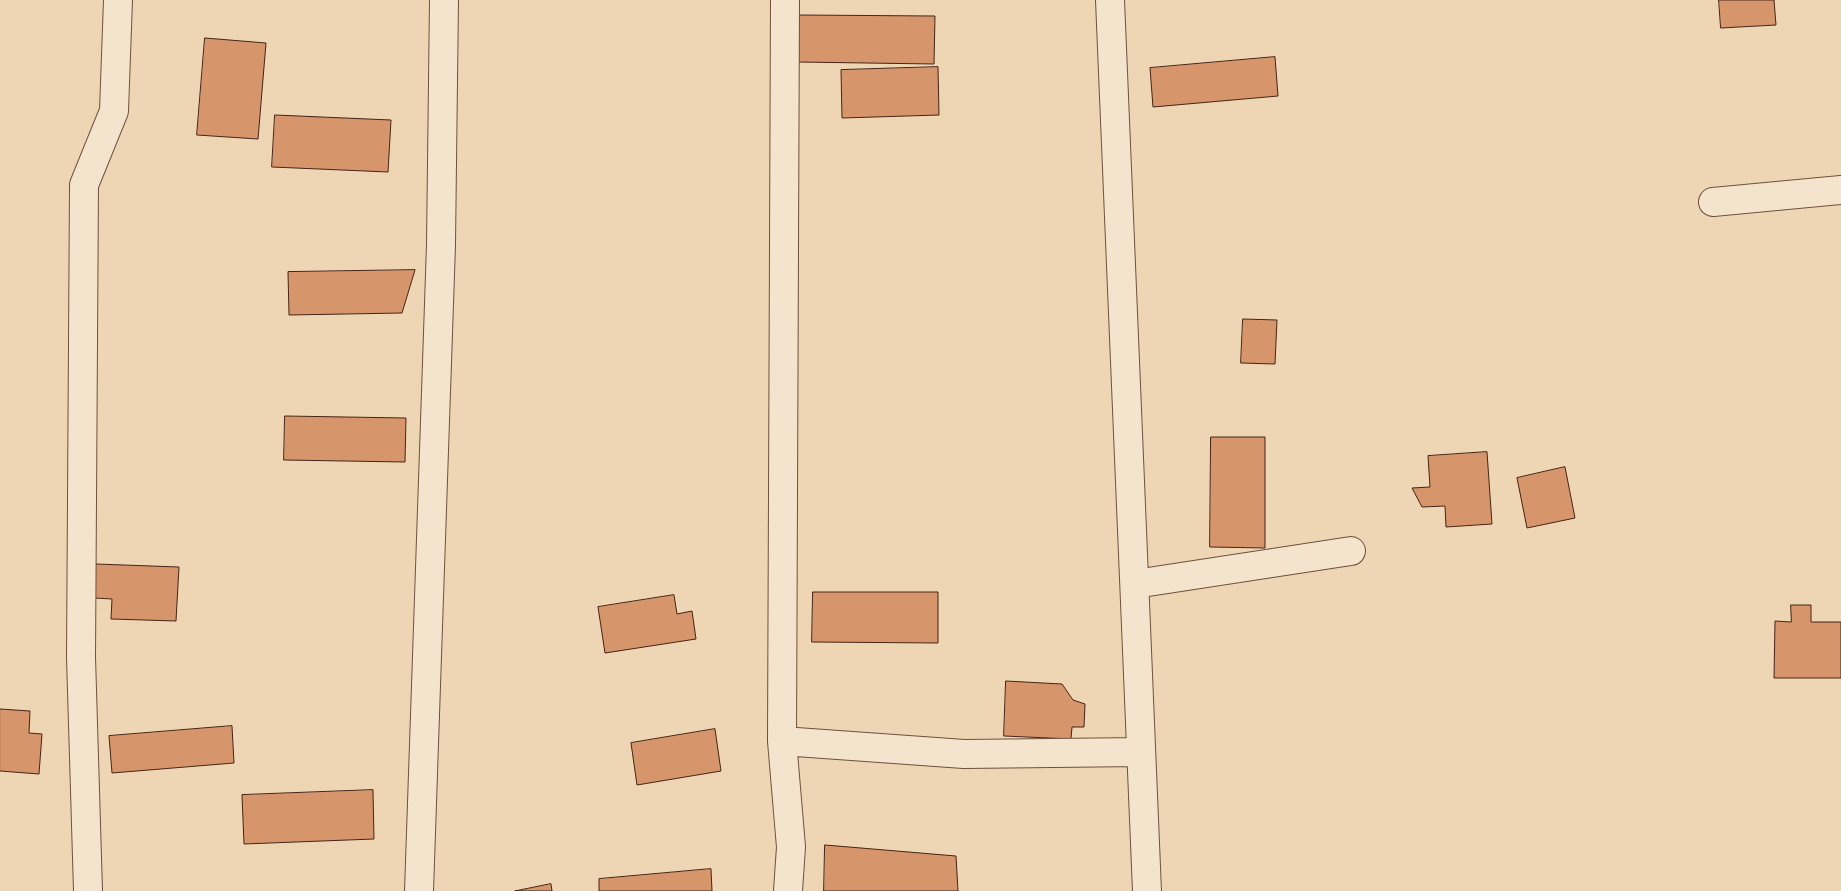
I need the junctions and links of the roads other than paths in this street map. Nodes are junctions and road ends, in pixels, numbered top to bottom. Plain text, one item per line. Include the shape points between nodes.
1 (118, 0) edge
2 (444, 0) edge
3 (785, 0) edge
4 (1110, 0) edge
5 (1841, 190) edge
6 (1713, 202) dead end
7 (1351, 551) dead end
8 (1134, 584) junction
9 (782, 741) junction
10 (1141, 752) junction
11 (88, 891) edge
12 (419, 891) edge
13 (788, 891) edge
14 (1147, 891) edge

1 - 11 street via 114,111 84,185 81,657
2 - 12 street via 441,245
3 - 9 street
4 - 8 street
5 - 6 street
7 - 8 street
8 - 10 street
9 - 10 street via 964,754
9 - 13 street via 791,847
10 - 14 street

